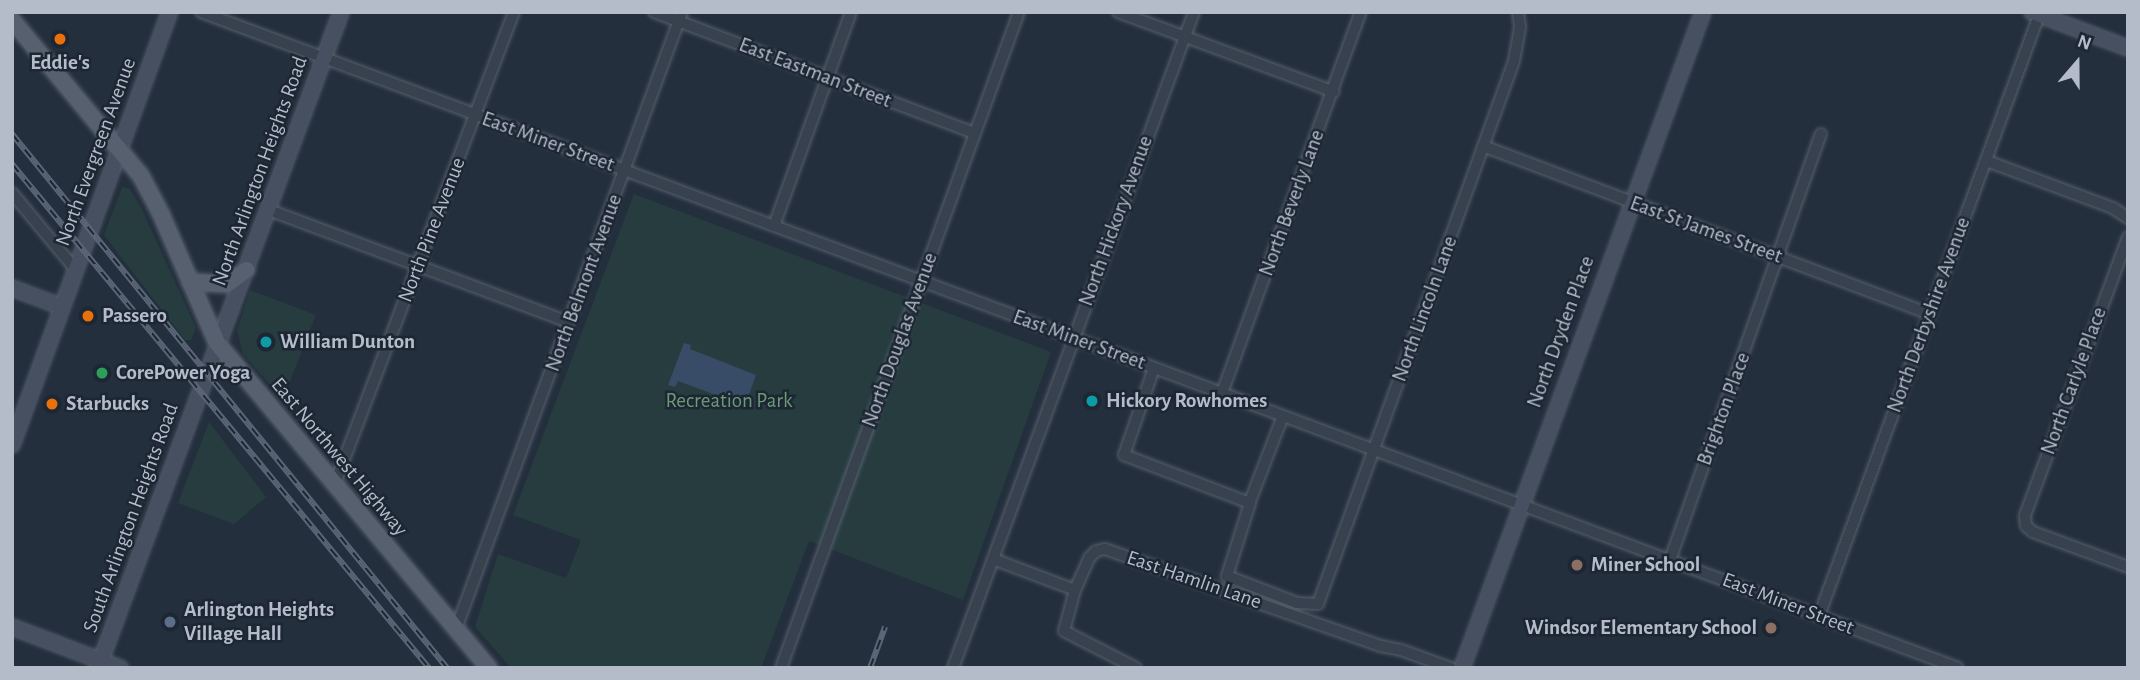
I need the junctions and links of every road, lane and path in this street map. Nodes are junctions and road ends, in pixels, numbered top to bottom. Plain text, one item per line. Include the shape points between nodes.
1 (170, 12) edge
2 (201, 12) edge
3 (341, 12) edge
4 (514, 12) edge
5 (654, 12) edge
6 (851, 12) edge
7 (1019, 12) edge
8 (1118, 12) edge
9 (1194, 12) edge
10 (1362, 12) edge
11 (1518, 12) edge
12 (1703, 12) edge
13 (2036, 14) edge
14 (681, 17) edge
15 (12, 20) edge
16 (1185, 37) junction
17 (2128, 48) edge
18 (324, 59) junction
19 (827, 77) junction
20 (1334, 92) junction
21 (475, 115) junction
22 (975, 133) junction
23 (1821, 135) dead end
24 (1483, 146) junction
25 (119, 149) junction
26 (1987, 161) junction
27 (625, 171) junction
28 (12, 193) edge
29 (1631, 202) junction
30 (269, 210) junction
31 (2128, 218) edge
32 (774, 226) junction
33 (2128, 237) edge
34 (1779, 257) junction
35 (418, 267) junction
36 (75, 269) junction
37 (246, 270) junction
38 (922, 281) junction
39 (190, 282) junction
40 (12, 288) edge
41 (62, 307) junction
42 (1929, 314) junction
43 (569, 322) junction
44 (1073, 338) junction
45 (218, 343) junction
46 (1154, 368) junction
47 (1222, 393) junction
48 (1283, 416) junction
49 (12, 445) edge
50 (1374, 450) junction
51 (334, 486) junction
52 (1249, 504) junction
53 (1521, 505) junction
54 (993, 559) junction
55 (1670, 561) junction
56 (2128, 567) edge
57 (1075, 590) junction
58 (1819, 616) junction
59 (12, 627) edge
60 (456, 629) junction
61 (99, 664) edge
62 (120, 668) edge
63 (489, 668) edge
64 (781, 668) edge
65 (953, 668) edge
66 (1136, 668) edge
67 (1451, 668) edge
68 (1462, 668) edge
69 (1958, 668) edge

1 - 25 street, North Evergreen Avenue
2 - 18 street, East Miner Street
3 - 18 street, North Arlington Heights Road
4 - 21 street, North Pine Avenue
5 - 14 street, East Eastman Street
6 - 19 street
7 - 22 street, North Douglas Avenue
8 - 16 street
9 - 16 street, North Hickory Avenue
10 - 20 street, North Beverly Lane
11 - 24 street, North Lincoln Lane via 1514,61
12 - 29 street, North Dryden Place
13 - 17 street
13 - 26 street, North Derbyshire Avenue
14 - 19 street, East Eastman Street
14 - 27 street, North Belmont Avenue
15 - 25 main road, East Northwest Highway
16 - 20 street
16 - 44 street, North Hickory Avenue
18 - 21 street, East Miner Street
18 - 30 street, North Arlington Heights Road
19 - 22 street, East Eastman Street
19 - 32 street
20 - 47 street, North Beverly Lane
21 - 27 street, East Miner Street
21 - 35 street, North Pine Avenue
22 - 38 street, North Douglas Avenue
23 - 34 street, Brighton Place
24 - 29 street, East St James Street
24 - 50 street, North Lincoln Lane
25 - 36 street, North Evergreen Avenue
25 - 39 main road, East Northwest Highway via 149,189
26 - 31 street via 2113,208
26 - 42 street, North Derbyshire Avenue
27 - 32 street, East Miner Street
27 - 43 street, North Belmont Avenue
28 - 36 street
29 - 34 street, East St James Street
29 - 53 street, North Dryden Place
30 - 35 street
30 - 37 street, North Arlington Heights Road
32 - 38 street, East Miner Street
33 - 56 street, North Carlyle Place via 2027,507 2026,526
34 - 42 street, East St James Street
34 - 55 street, Brighton Place
35 - 43 street
35 - 51 street, North Pine Avenue
36 - 41 street, North Evergreen Avenue
37 - 39 main road via 218,286
37 - 45 street, North Arlington Heights Road
38 - 44 street, East Miner Street
38 - 64 street, North Douglas Avenue
39 - 45 main road, East Northwest Highway
40 - 41 street
41 - 49 street, North Evergreen Avenue
42 - 58 street, North Derbyshire Avenue
43 - 60 street, North Belmont Avenue
44 - 46 street, East Miner Street
44 - 54 street, North Hickory Avenue
45 - 51 main road, East Northwest Highway
45 - 61 street, South Arlington Heights Road
46 - 47 street, East Miner Street
46 - 52 street via 1124,455
47 - 48 street, East Miner Street
48 - 50 street, East Miner Street
48 - 52 street
50 - 52 street, North Lincoln Lane via 1318,604 1297,603 1227,576
50 - 53 street, East Miner Street
51 - 60 main road, East Northwest Highway
53 - 55 street, East Miner Street
53 - 68 street, North Dryden Place
54 - 57 street
54 - 65 street, North Hickory Avenue
55 - 58 street, East Miner Street
57 - 66 street, East Hamlin Lane via 1064,631
57 - 67 street, East Hamlin Lane via 1090,557 1105,549
58 - 69 street, East Miner Street
59 - 61 street
60 - 63 main road, East Northwest Highway
61 - 62 street

